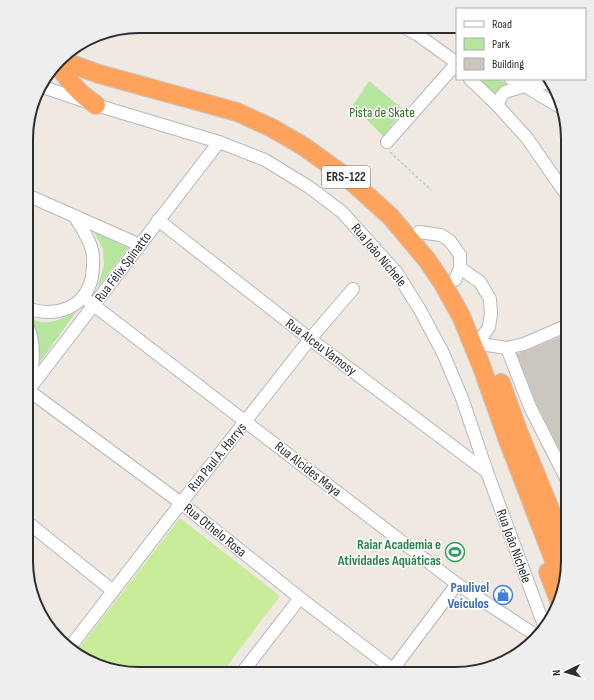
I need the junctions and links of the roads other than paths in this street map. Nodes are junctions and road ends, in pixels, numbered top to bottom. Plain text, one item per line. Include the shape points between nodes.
1 (421, 33) edge
2 (75, 55) edge
3 (66, 62) edge
4 (456, 62) edge
5 (456, 64) edge
6 (60, 69) edge
7 (471, 80) edge
8 (513, 80) edge
9 (545, 83) edge
10 (524, 86) junction
11 (46, 88) edge
12 (555, 104) edge
13 (96, 105) junction
14 (498, 105) junction
15 (219, 142) junction
16 (387, 142) road end
17 (561, 187) edge
18 (33, 198) edge
19 (75, 217) junction
20 (158, 220) junction
21 (140, 245) junction
22 (352, 289) dead end
23 (84, 297) junction
24 (94, 305) junction
25 (33, 310) edge
26 (561, 328) edge
27 (310, 339) junction
28 (485, 341) junction
29 (507, 348) junction
30 (33, 383) edge
31 (33, 395) edge
32 (246, 421) junction
33 (513, 436) junction
34 (561, 468) edge
35 (487, 472) junction
36 (181, 503) junction
37 (561, 505) edge
38 (33, 527) edge
39 (561, 537) edge
40 (560, 575) edge
41 (457, 584) junction
42 (113, 591) junction
43 (556, 592) edge
44 (300, 598) junction
45 (542, 622) edge
46 (533, 633) edge
47 (73, 644) edge
48 (246, 667) edge
49 (390, 667) edge
50 (399, 667) edge

1 - 4 street
2 - 28 highway, ERS-122 via 101,65 236,100 300,131 329,150 395,207 457,274
3 - 33 highway, ERS-122 via 99,74 237,112 303,146 349,179 391,217 442,282 461,316
5 - 16 street
6 - 13 highway via 74,86
7 - 14 street
8 - 10 street
9 - 10 street
10 - 12 street
10 - 14 street via 505,92
11 - 13 street, Rua João Nichele
13 - 15 street, Rua João Nichele
14 - 17 street via 528,138
15 - 20 street, Rua Félix Spinatto
15 - 35 street, Rua João Nichele via 265,160 309,187 342,212 398,273 443,353 462,398
18 - 19 street
19 - 21 street
19 - 23 street via 92,250 94,268
20 - 21 street, Rua Félix Spinatto
20 - 27 street, Rua Alceu Vamosy
21 - 24 street, Rua Félix Spinatto
22 - 27 street, Rua Paul A. Harrys
23 - 24 street, Rua Alcides Maya
23 - 25 street via 76,305 63,310
24 - 30 street, Rua Félix Spinatto
24 - 32 street, Rua Alcides Maya
26 - 29 street via 524,344
27 - 32 street, Rua Paul A. Harrys
27 - 35 street, Rua Alceu Vamosy
28 - 29 street
28 - 33 highway, ERS-122
29 - 34 street via 530,407
31 - 36 street, Rua Othelo Rosa
32 - 36 street, Rua Paul A. Harrys
32 - 41 street, Rua Alcides Maya
33 - 37 highway via 546,476
33 - 39 highway, ERS-122
33 - 40 highway, ERS-122
33 - 43 highway via 514,478 528,523
35 - 45 street, Rua João Nichele
36 - 42 street, Rua Paul A. Harrys
36 - 44 street, Rua Othelo Rosa
38 - 42 street
41 - 46 street, Rua Alcides Maya
41 - 50 street
42 - 47 street, Rua Paul A. Harrys
44 - 48 street
44 - 49 street, Rua Othelo Rosa

